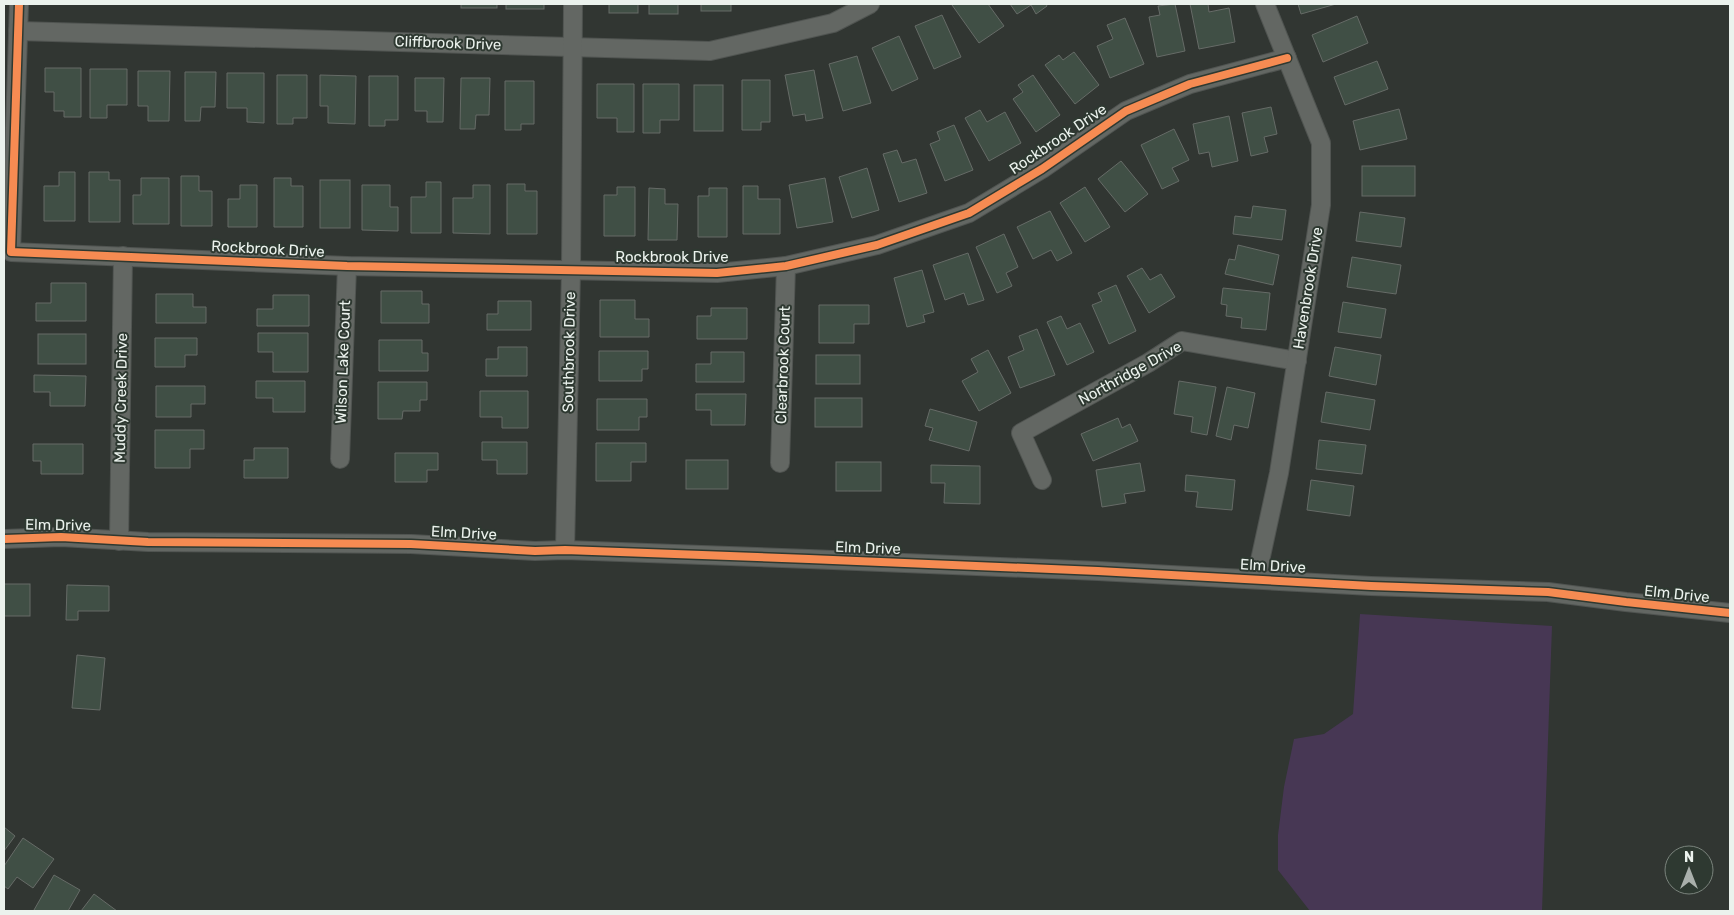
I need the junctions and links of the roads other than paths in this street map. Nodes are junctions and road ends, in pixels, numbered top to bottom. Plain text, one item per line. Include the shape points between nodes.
1 (19, 4) edge
2 (573, 4) edge
3 (870, 4) edge
4 (1265, 4) edge
5 (18, 31) junction
6 (572, 47) junction
7 (1287, 58) junction
8 (123, 256) junction
9 (347, 266) junction
10 (786, 266) junction
11 (571, 270) junction
12 (1297, 361) junction
13 (340, 459) dead end
14 (780, 463) dead end
15 (1042, 480) dead end
16 (4, 539) edge
17 (119, 540) junction
18 (565, 550) junction
19 (1256, 579) junction
20 (1730, 613) edge

1 - 5 street
2 - 6 street, Southbrook Drive
3 - 6 street, Cliffbrook Drive via 833,23 710,51
4 - 7 street, Havenbrook Drive
5 - 6 street, Cliffbrook Drive
5 - 8 street, Rockbrook Drive via 11,252
6 - 11 street, Southbrook Drive
7 - 10 street, Rockbrook Drive via 1190,84 1126,111 1042,169 969,213 877,245
7 - 12 street, Havenbrook Drive via 1321,143 1321,205
8 - 9 street, Rockbrook Drive
8 - 17 street, Muddy Creek Drive
9 - 11 street, Rockbrook Drive
9 - 13 street, Wilson Lake Court
10 - 11 street, Rockbrook Drive via 717,273
10 - 14 street, Clearbrook Court
11 - 18 street, Southbrook Drive
12 - 15 street, Northridge Drive via 1182,341 1021,433
12 - 19 street, Havenbrook Drive via 1280,473
16 - 17 street, Elm Drive
17 - 18 street, Elm Drive via 411,544
18 - 19 street, Elm Drive
19 - 20 street, Elm Drive via 1548,592

